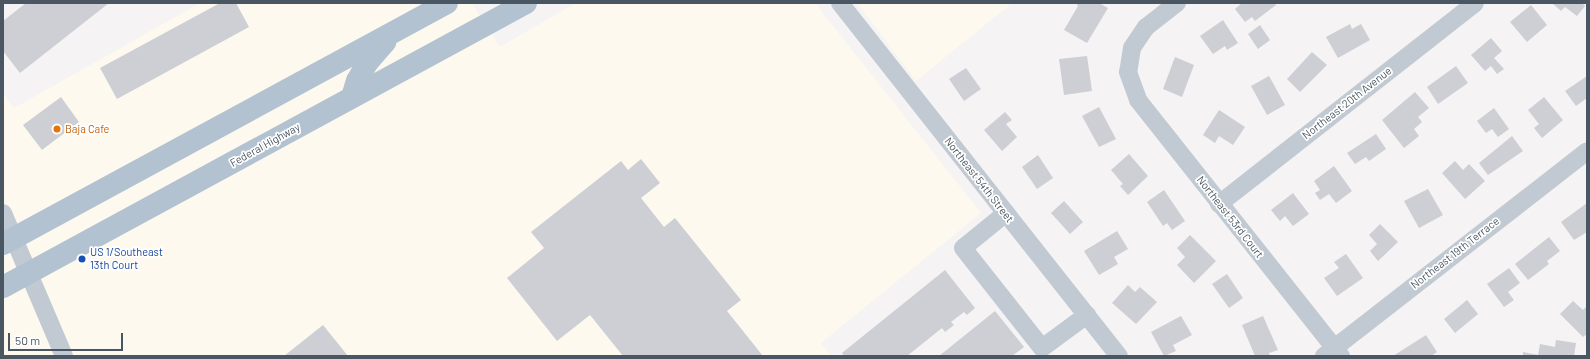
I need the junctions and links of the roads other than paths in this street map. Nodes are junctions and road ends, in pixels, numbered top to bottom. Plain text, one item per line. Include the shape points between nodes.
1 (447, 3) edge
2 (526, 3) edge
3 (840, 3) edge
4 (1177, 3) edge
5 (1475, 3) edge
6 (394, 32) junction
7 (352, 97) junction
8 (1587, 151) edge
9 (1219, 204) junction
10 (3, 212) edge
11 (1006, 213) junction
12 (9, 241) edge
13 (30, 272) junction
14 (3, 287) edge
15 (1087, 315) junction
16 (1045, 352) edge
17 (1333, 353) edge
18 (64, 356) edge
19 (1119, 356) edge

1 - 6 main road
2 - 7 main road, Federal Highway
3 - 11 street, Northeast 54th Street
4 - 9 street, Northeast 53rd Court via 1146,27 1132,48 1128,72 1138,100
5 - 9 street, Northeast 20th Avenue
6 - 7 main road via 367,62
6 - 12 main road
7 - 13 main road, Federal Highway
8 - 17 street, Northeast 19th Terrace
9 - 17 street, Northeast 53rd Court
10 - 12 street
11 - 15 street, Northeast 54th Street
11 - 16 street via 963,248
12 - 13 street
13 - 14 main road, Federal Highway
13 - 18 street
15 - 16 street
15 - 19 street, Northeast 54th Street

